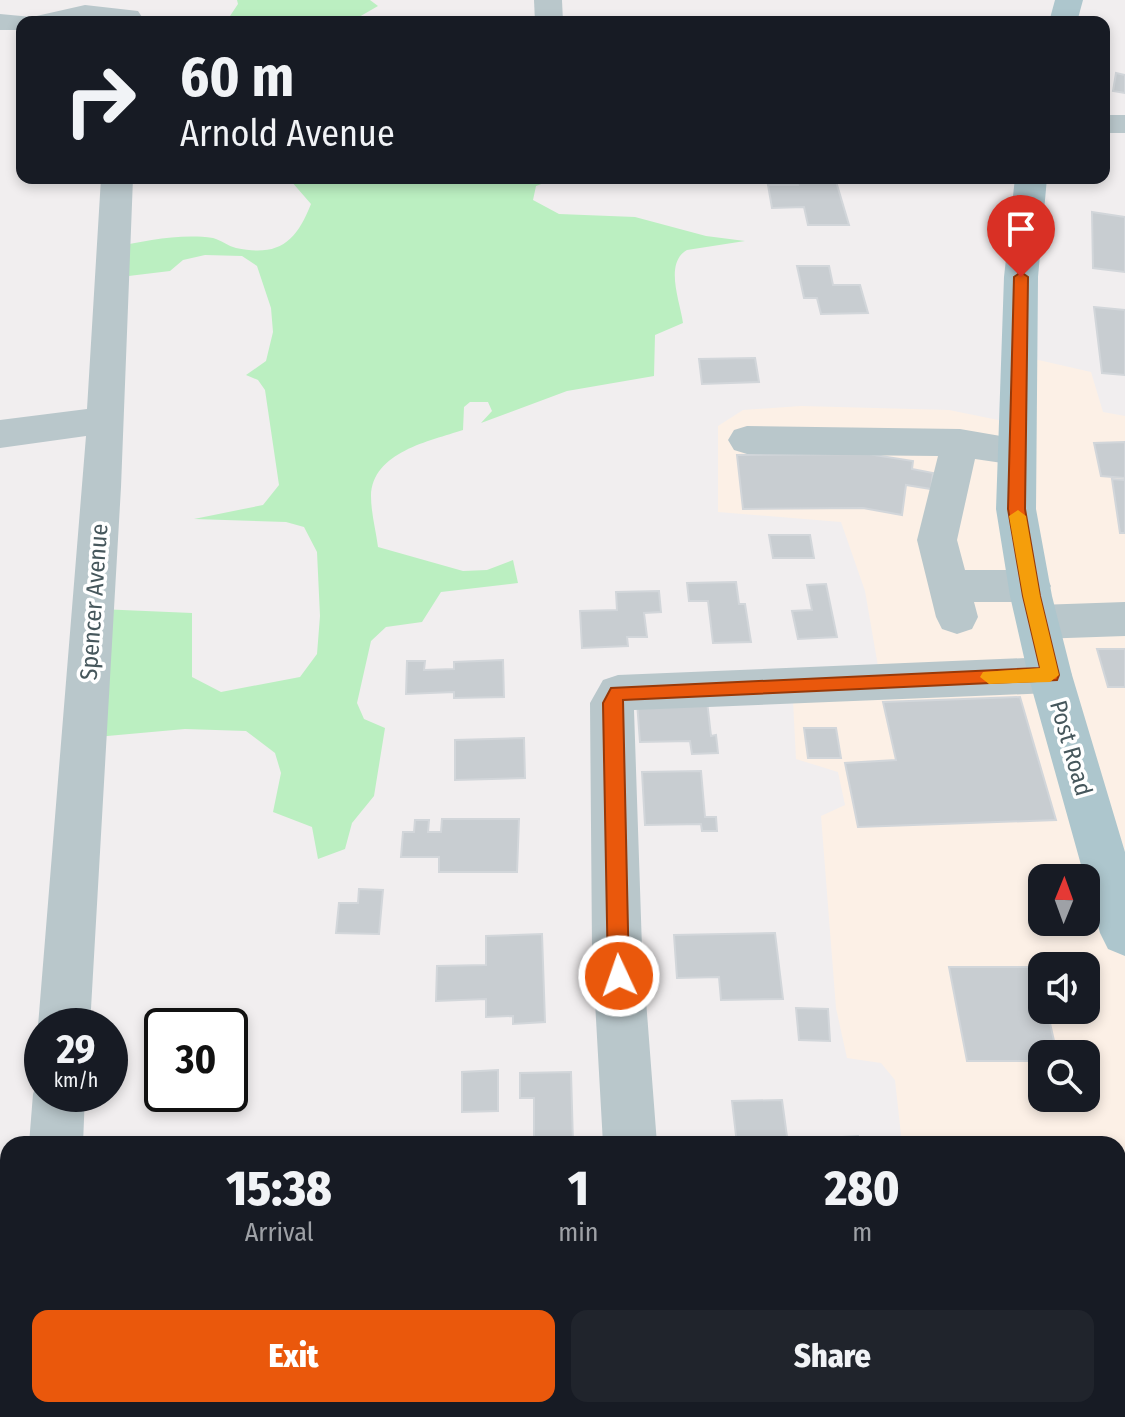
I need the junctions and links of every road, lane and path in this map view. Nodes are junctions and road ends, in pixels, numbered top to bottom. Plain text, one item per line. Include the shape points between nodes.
1 (126, 15) edge
2 (58, 16) edge
3 (117, 184) edge
4 (1030, 184) edge
5 (106, 420) junction
6 (0, 434) edge
7 (747, 440) dead end
8 (960, 443) junction
9 (1016, 451) junction
10 (1034, 604) junction
11 (1125, 619) edge
12 (1050, 675) junction
13 (1125, 933) edge
14 (65, 1008) edge
15 (58, 1112) edge
16 (56, 1136) edge
17 (629, 1136) edge

1 - 2 street
3 - 5 street, Spencer Avenue
4 - 9 main road, Post Road via 1021,277
5 - 6 street
5 - 14 street, Spencer Avenue
7 - 8 street
8 - 9 street
8 - 10 street via 937,540 953,602
9 - 10 main road, Post Road via 1016,509
10 - 11 street
10 - 12 main road, Post Road
12 - 13 main road, Post Road
12 - 17 street via 618,693 612,703 617,948
15 - 16 street

